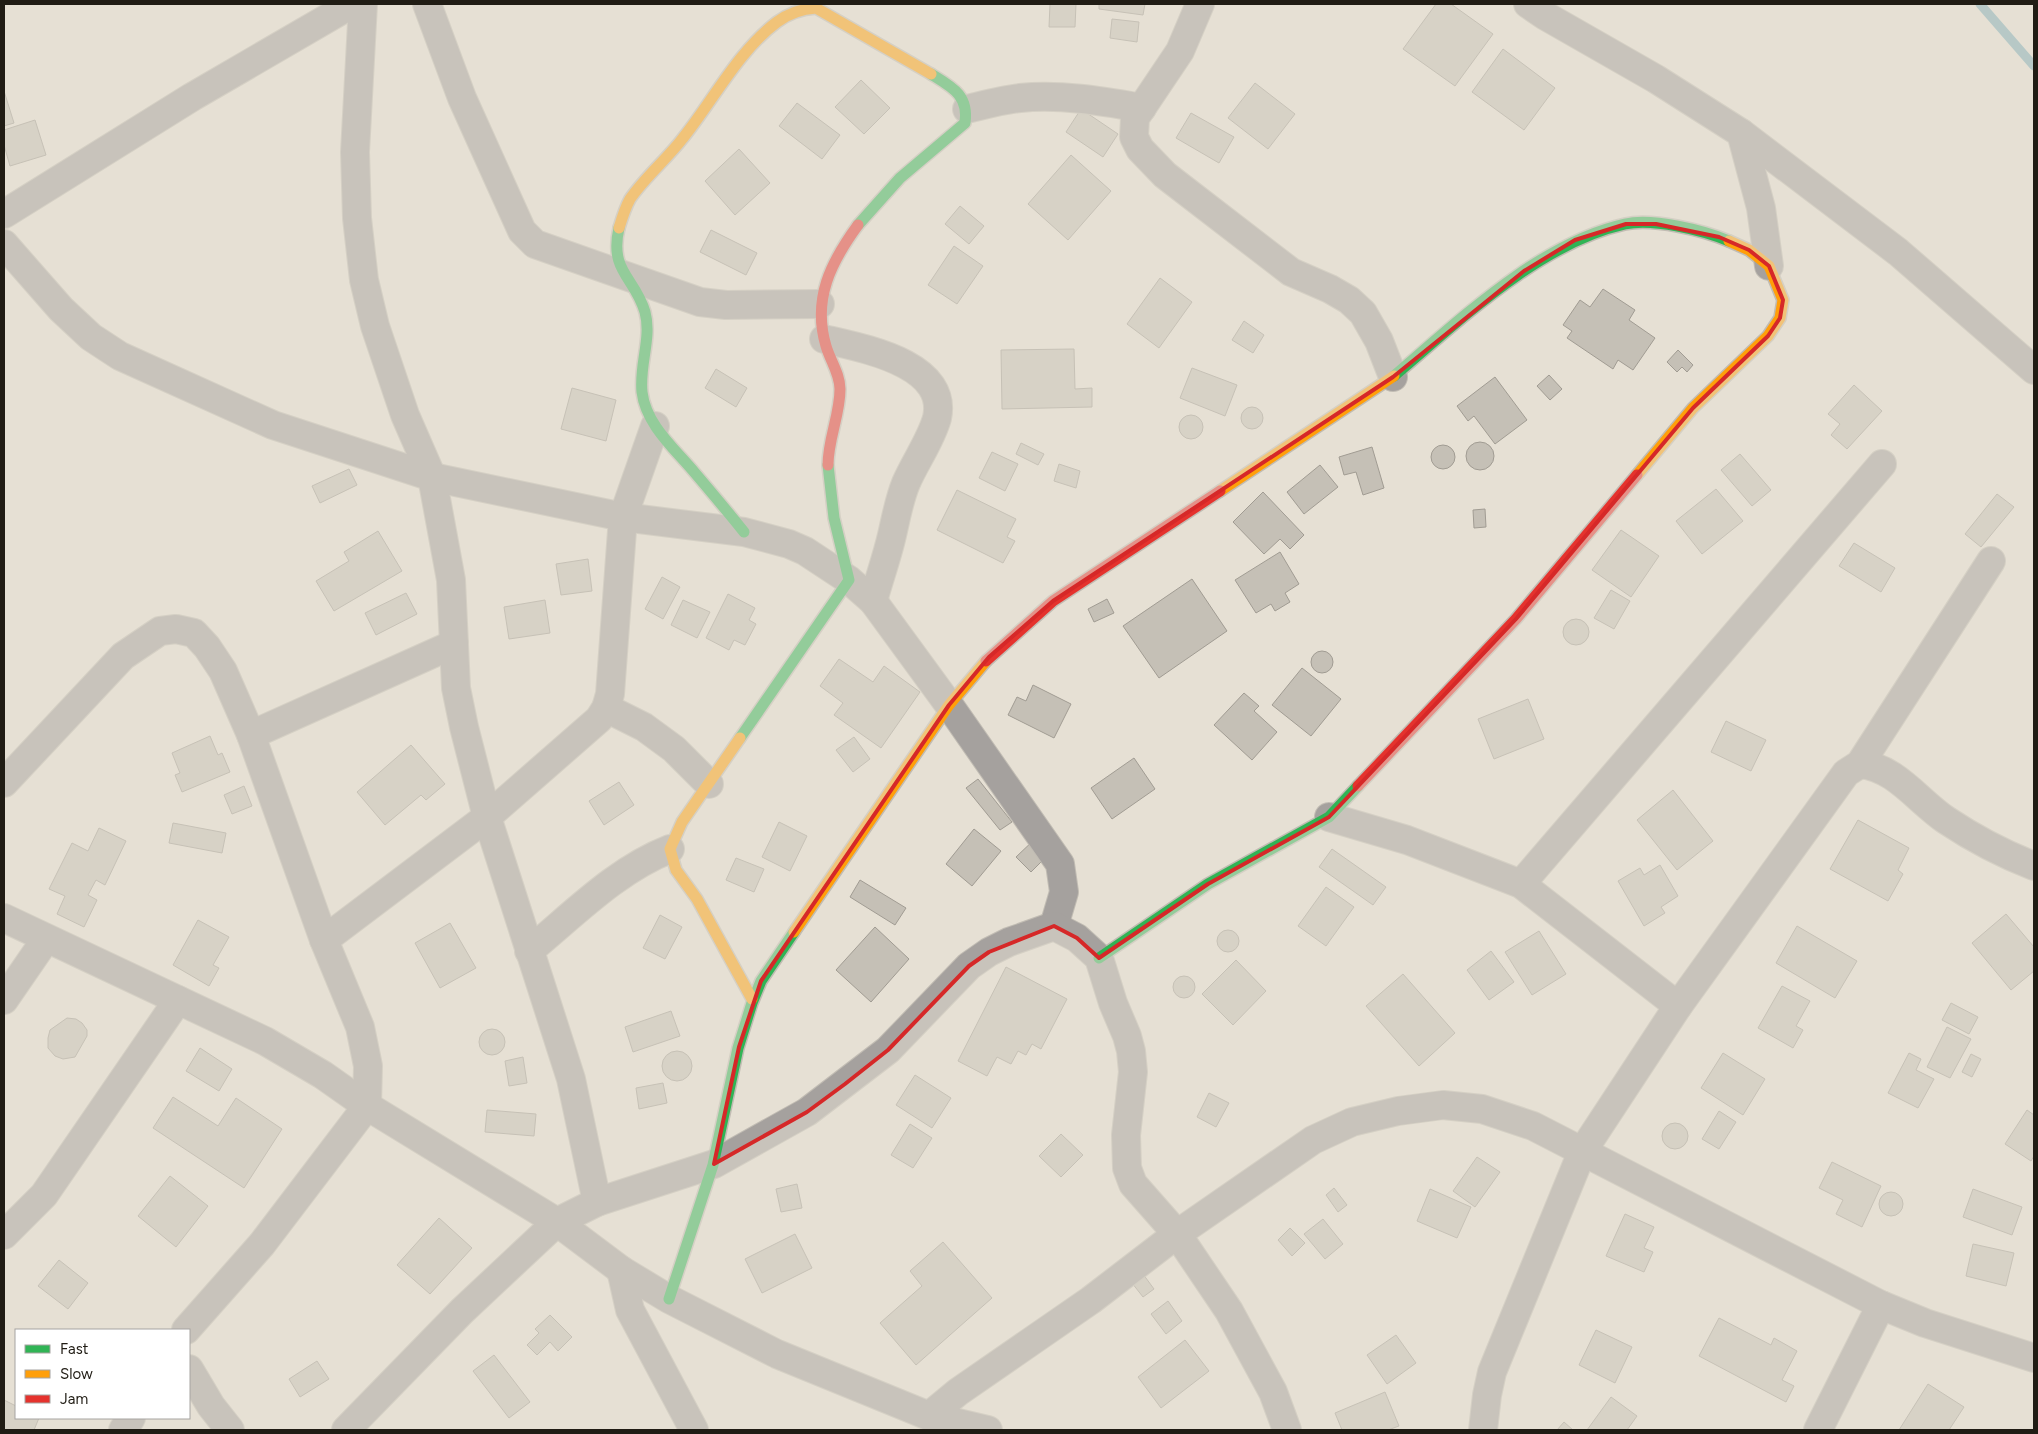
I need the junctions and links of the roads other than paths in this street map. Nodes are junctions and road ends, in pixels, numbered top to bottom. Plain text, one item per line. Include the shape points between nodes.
1 (352, 4) edge
2 (363, 4) edge
3 (427, 4) edge
4 (1200, 4) edge
5 (1528, 4) edge
6 (1142, 108) junction
7 (967, 109) junction
8 (1741, 133) junction
9 (4, 214) edge
10 (4, 244) edge
11 (1769, 266) junction
12 (624, 277) junction
13 (820, 304) junction
14 (824, 339) junction
15 (2034, 370) edge
16 (1393, 377) junction
17 (655, 426) junction
18 (1882, 464) dead end
19 (432, 477) junction
20 (623, 517) junction
21 (744, 532) junction
22 (1991, 561) dead end
23 (849, 580) junction
24 (873, 601) junction
25 (454, 644) junction
26 (950, 705) junction
27 (606, 708) junction
28 (251, 735) junction
29 (1860, 764) junction
30 (4, 783) edge
31 (709, 784) junction
32 (487, 817) junction
33 (1329, 817) junction
34 (670, 849) junction
35 (2034, 866) edge
36 (1521, 884) junction
37 (4, 918) edge
38 (1054, 926) junction
39 (46, 939) junction
40 (324, 940) junction
41 (529, 951) junction
42 (1099, 958) junction
43 (752, 999) junction
44 (4, 1000) edge
45 (178, 1000) junction
46 (1678, 1006) junction
47 (367, 1106) junction
48 (1582, 1152) junction
49 (714, 1164) junction
50 (597, 1202) junction
51 (557, 1222) junction
52 (1177, 1234) junction
53 (4, 1235) edge
54 (620, 1270) junction
55 (670, 1299) junction
56 (1881, 1305) junction
57 (187, 1329) edge
58 (2034, 1358) edge
59 (190, 1371) edge
60 (930, 1416) junction
61 (130, 1419) edge
62 (123, 1430) edge
63 (230, 1430) edge
64 (346, 1430) edge
65 (694, 1430) edge
66 (988, 1430) edge
67 (1287, 1430) edge
68 (1483, 1430) edge
69 (1818, 1430) edge

1 - 9 street via 192,97
2 - 19 street via 355,152 357,218 364,280 375,326 405,415
3 - 12 street via 462,98 522,231 547,250
4 - 6 street via 1180,51
5 - 8 street
6 - 7 street via 1094,99 1052,97 1018,98
6 - 16 street via 1135,118 1134,137 1140,149 1165,176 1291,272 1330,289 1364,312
7 - 12 street via 956,90 860,31 816,8 805,7 787,13 747,54 678,145 628,203 617,242 617,257
7 - 13 street via 965,123 880,198 854,232 835,262
8 - 11 street via 1761,208
8 - 15 street via 1898,252
10 - 19 street via 61,309 120,356 274,425
11 - 16 street via 1749,250 1719,237 1656,224 1626,224 1575,240 1524,271 1459,320
11 - 33 street via 1783,300 1780,318 1768,336 1693,408 1516,619
12 - 13 street via 700,302 726,305
12 - 17 street via 638,296 646,317 648,336 641,391
13 - 14 street
14 - 23 street via 840,388 828,454 829,482 834,521
14 - 24 street via 869,350 919,372 930,383 938,404 936,420 905,485
16 - 26 street via 1053,601 989,658
17 - 20 street
17 - 21 street
18 - 36 street
19 - 20 street
19 - 25 street via 451,580
20 - 21 street
20 - 27 street via 610,694
21 - 23 street via 790,544
22 - 29 street
23 - 24 street
23 - 31 street
24 - 26 street
25 - 28 street
25 - 32 street via 456,688
26 - 38 street via 1060,864 1064,892
26 - 43 street via 761,981
27 - 31 street via 644,727 674,749
27 - 32 street via 599,719
28 - 30 street via 223,671 207,647 194,633 176,629 160,631 123,656
28 - 40 street
29 - 35 street via 1882,769 1944,819 1989,846
29 - 46 street via 1846,773
31 - 34 street via 682,822
32 - 40 street
32 - 41 street
33 - 36 street via 1407,840
33 - 42 street via 1208,884
34 - 41 street via 616,879
34 - 43 street via 676,870 697,899
36 - 46 street
37 - 39 street
38 - 42 street via 1077,938
38 - 49 street via 989,952 970,966 888,1050 845,1084 807,1112
39 - 44 street
39 - 45 street
40 - 47 street via 360,1027 368,1066
41 - 50 street via 571,1079
42 - 52 street via 1132,1051 1132,1095 1126,1135 1128,1168 1133,1184
43 - 49 street via 738,1048
45 - 47 street via 265,1041
45 - 53 street via 44,1195
46 - 48 street
47 - 51 street
47 - 57 street via 262,1244
48 - 52 street via 1533,1126 1482,1109 1443,1105 1398,1111 1352,1122 1313,1140
48 - 56 street
48 - 68 street via 1492,1372
49 - 50 street
49 - 55 street
50 - 51 street
51 - 54 street
51 - 64 street via 462,1311
52 - 60 street via 1091,1300 958,1392
52 - 67 street via 1229,1311 1273,1392
54 - 55 street
54 - 65 street via 630,1310
55 - 60 street via 778,1354
56 - 58 street via 1926,1324
56 - 69 street
59 - 63 street
60 - 66 street
61 - 62 street

